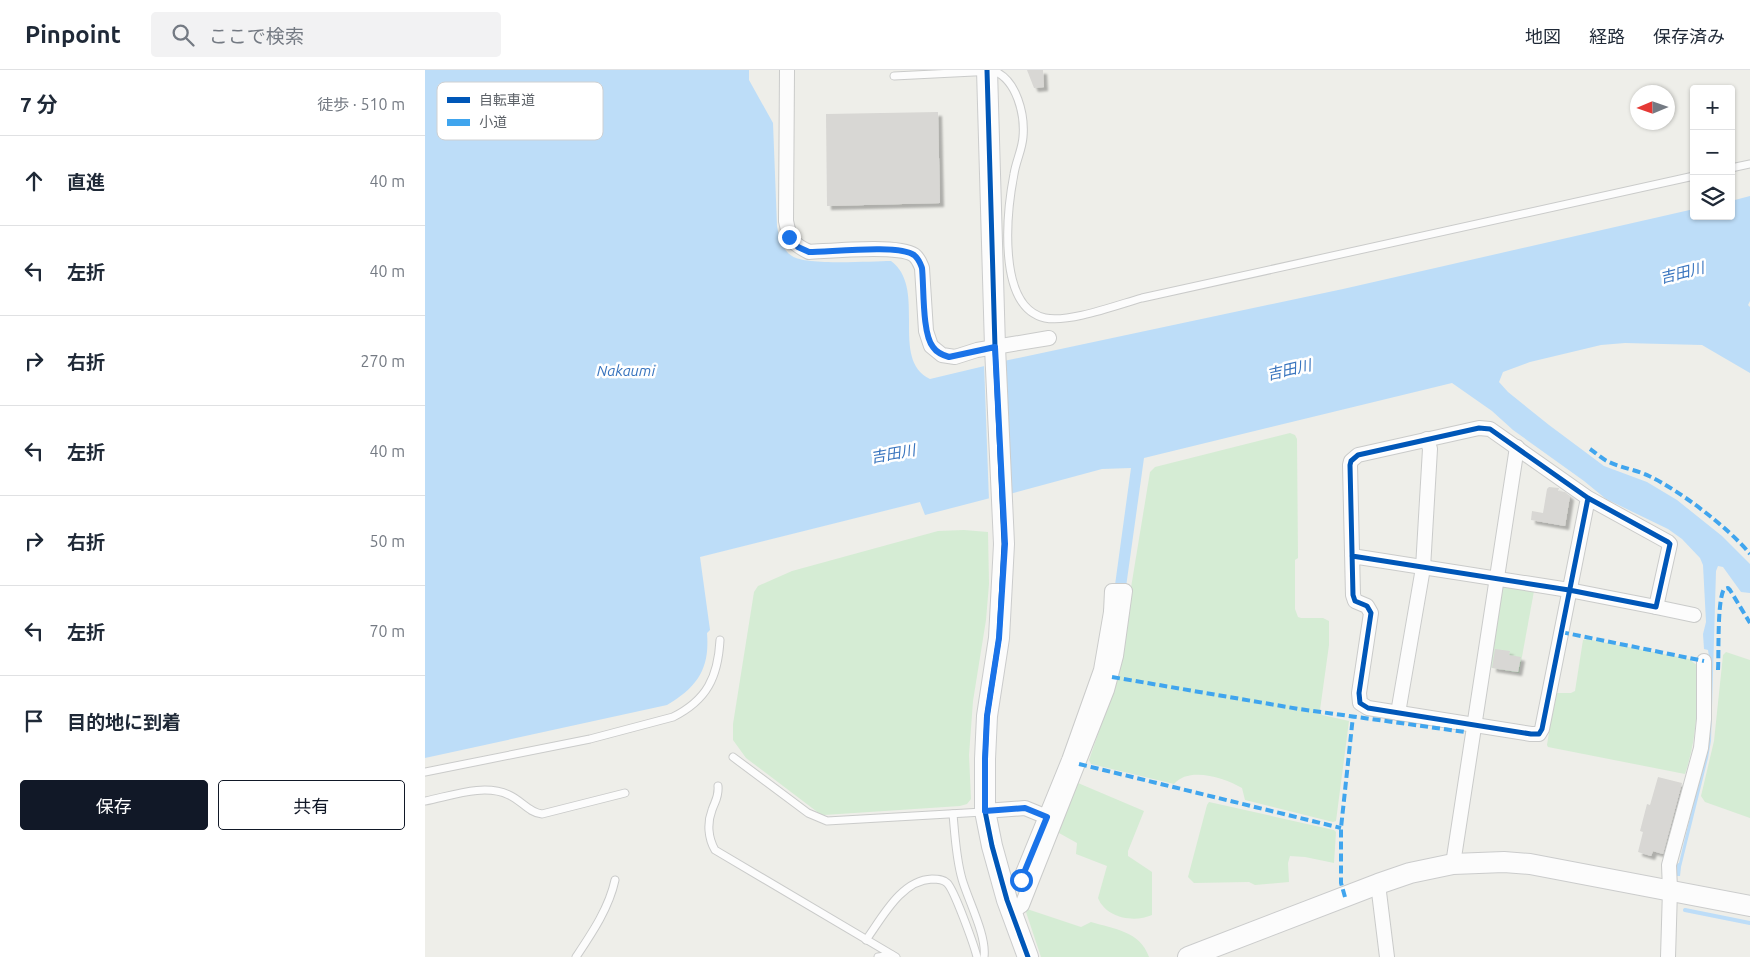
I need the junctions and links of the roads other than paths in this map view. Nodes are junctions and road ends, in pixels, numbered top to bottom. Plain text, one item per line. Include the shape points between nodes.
1 (787, 70) edge
2 (987, 71) edge
3 (894, 76) dead end
4 (1750, 164) edge
5 (1735, 167) edge
6 (1690, 177) edge
7 (1049, 338) dead end
8 (996, 353) junction
9 (1427, 439) junction
10 (1517, 447) junction
11 (1588, 498) junction
12 (1352, 556) junction
13 (1423, 568) junction
14 (1496, 580) junction
15 (1569, 590) junction
16 (1117, 591) dead end
17 (1656, 608) junction
18 (1695, 615) dead end
19 (721, 640) dead end
20 (1704, 661) dead end
21 (1398, 713) junction
22 (1474, 726) junction
23 (733, 757) dead end
24 (1074, 762) junction
25 (425, 772) edge
26 (718, 786) dead end
27 (625, 793) dead end
28 (425, 801) edge
29 (985, 811) junction
30 (953, 814) junction
31 (1047, 817) junction
32 (1453, 864) junction
33 (615, 880) dead end
34 (1021, 880) dead end
35 (1378, 884) junction
36 (1670, 890) junction
37 (1750, 906) edge
38 (1011, 913) junction
39 (866, 940) junction
40 (895, 956) edge
41 (576, 957) edge
42 (878, 957) edge
43 (977, 957) edge
44 (984, 957) edge
45 (1028, 957) edge
46 (1188, 957) edge
47 (1387, 957) edge
48 (1668, 957) edge

1 - 8 street via 786,220 789,237 798,247 809,252 896,249 913,254 922,268 926,330 931,346 949,357
2 - 3 lane
2 - 6 lane via 1000,73 1011,86 1023,126 1010,202 1009,261 1013,286 1031,312 1047,318 1071,317 1141,298
2 - 8 street
4 - 5 lane
7 - 8 street
8 - 29 street via 1005,544 999,638 987,716
9 - 10 street via 1483,428 1490,429
9 - 12 street via 1358,456 1351,461
9 - 13 street via 1430,449
10 - 11 street
10 - 14 street
11 - 15 street
11 - 17 street via 1670,544
12 - 13 street
12 - 21 street via 1355,601 1367,606 1371,613 1360,703 1368,708
13 - 14 street
13 - 21 street
14 - 15 street
14 - 22 street
15 - 17 street
15 - 22 street via 1540,733
16 - 24 street via 1125,591 1117,613 1111,678
17 - 18 street
19 - 25 lane via 715,674 707,688 699,700 673,717 590,739
20 - 36 street via 1701,748 1669,865
21 - 22 street
22 - 32 street
23 - 30 lane via 820,819 835,821
24 - 31 street
24 - 38 street via 1022,905
26 - 39 lane via 709,825 709,836 715,850
27 - 28 lane via 542,814 510,795 495,791 463,793
29 - 30 lane
29 - 31 street via 1025,808
29 - 38 street
30 - 44 lane via 961,878 983,941
31 - 34 street
32 - 35 street
32 - 36 street via 1530,864
33 - 41 lane via 596,928
35 - 46 street
35 - 47 street
36 - 37 street
36 - 48 street
38 - 45 street
39 - 40 lane
39 - 43 lane via 887,909 907,889 921,880 936,879 947,883 955,896
40 - 42 lane

